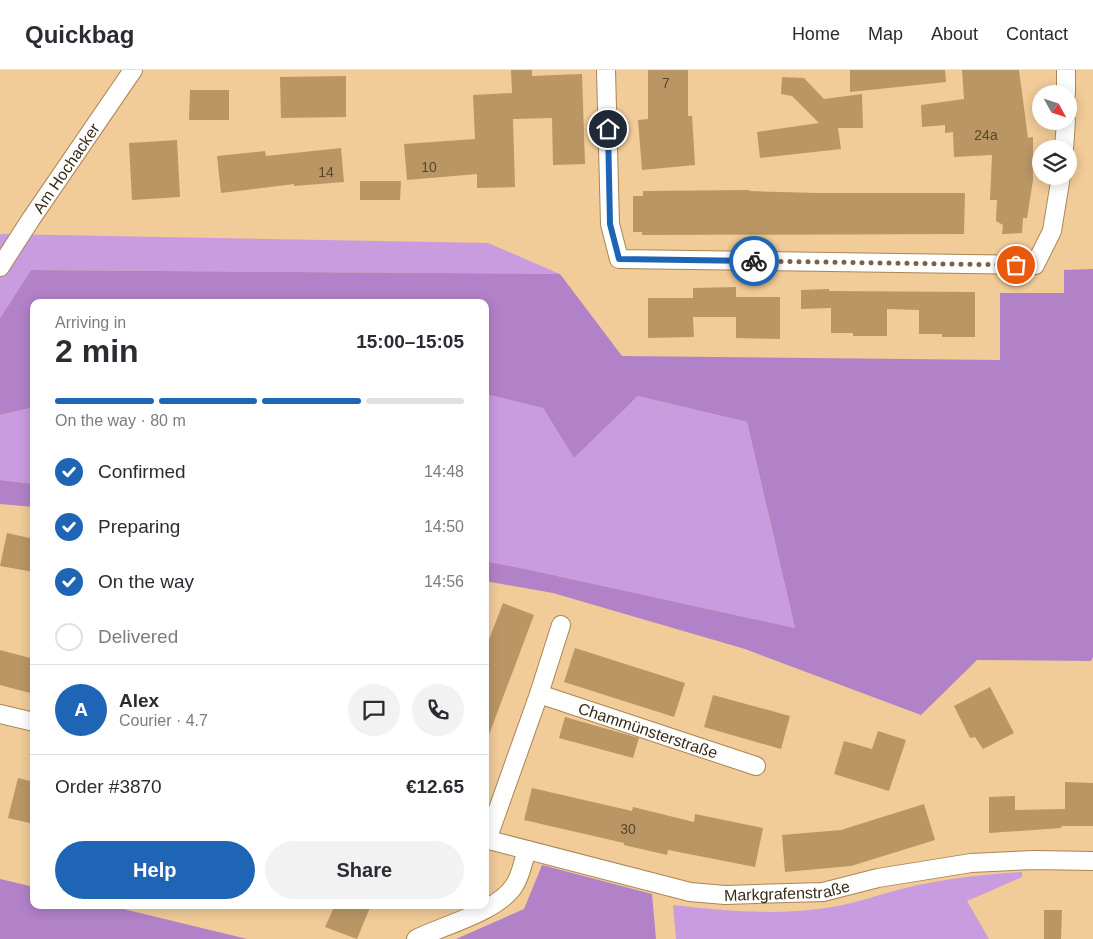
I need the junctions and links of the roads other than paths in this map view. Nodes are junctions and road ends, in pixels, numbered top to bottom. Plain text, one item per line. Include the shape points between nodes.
1 (133, 70) edge
2 (606, 70) edge
3 (1066, 70) edge
4 (1066, 85) edge
5 (1060, 185) edge
6 (0, 267) edge
7 (561, 625) dead end
8 (539, 694) junction
9 (0, 714) edge
10 (30, 721) edge
11 (756, 766) dead end
12 (489, 831) edge
13 (489, 840) edge
14 (527, 850) junction
15 (1093, 861) edge
16 (489, 906) edge
17 (483, 909) edge
18 (416, 939) edge

1 - 6 street, Am Hochacker
2 - 5 street via 610,224 619,259 1035,265 1052,231
3 - 4 street
7 - 8 street
8 - 11 street, Chammünsterstraße
8 - 12 street
9 - 10 street
13 - 14 street, Markgrafenstraße
14 - 15 street, Markgrafenstraße via 690,892 725,895 823,892 888,876 971,863
14 - 16 street via 516,885 506,897
17 - 18 street

